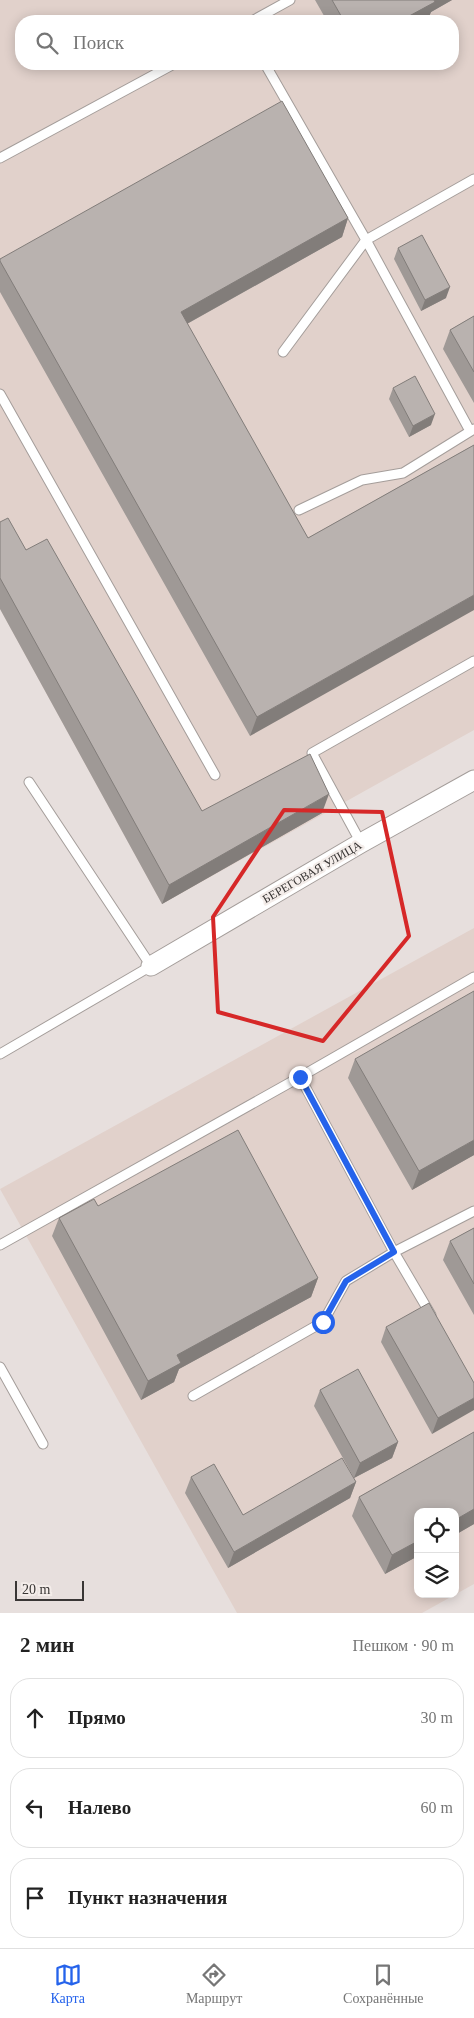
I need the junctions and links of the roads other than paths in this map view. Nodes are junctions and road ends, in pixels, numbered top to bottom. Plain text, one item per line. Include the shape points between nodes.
1 (290, 0) edge
2 (263, 15) edge
3 (163, 70) edge
4 (269, 70) edge
5 (0, 158) edge
6 (474, 179) edge
7 (366, 240) junction
8 (283, 352) dead end
9 (0, 394) edge
10 (472, 430) edge
11 (299, 510) dead end
12 (474, 662) edge
13 (214, 776) dead end
14 (474, 780) edge
15 (29, 782) dead end
16 (361, 843) junction
17 (151, 966) junction
18 (474, 977) edge
19 (0, 1054) edge
20 (300, 1077) junction
21 (474, 1211) edge
22 (0, 1244) edge
23 (394, 1252) junction
24 (434, 1320) edge
25 (0, 1367) edge
26 (193, 1396) dead end
27 (43, 1444) dead end

1 - 2 lane
3 - 5 lane
4 - 7 lane
6 - 7 lane
7 - 8 lane
7 - 10 lane
9 - 13 lane
10 - 11 lane via 403,473 362,480
12 - 16 lane via 312,752
14 - 16 street, БЕРЕГОВАЯ УЛИЦА
15 - 17 lane
16 - 17 street, БЕРЕГОВАЯ УЛИЦА
17 - 19 lane
18 - 20 lane
20 - 22 lane
20 - 23 lane
21 - 23 lane
23 - 24 lane
23 - 26 lane via 346,1281 323,1322
25 - 27 lane

